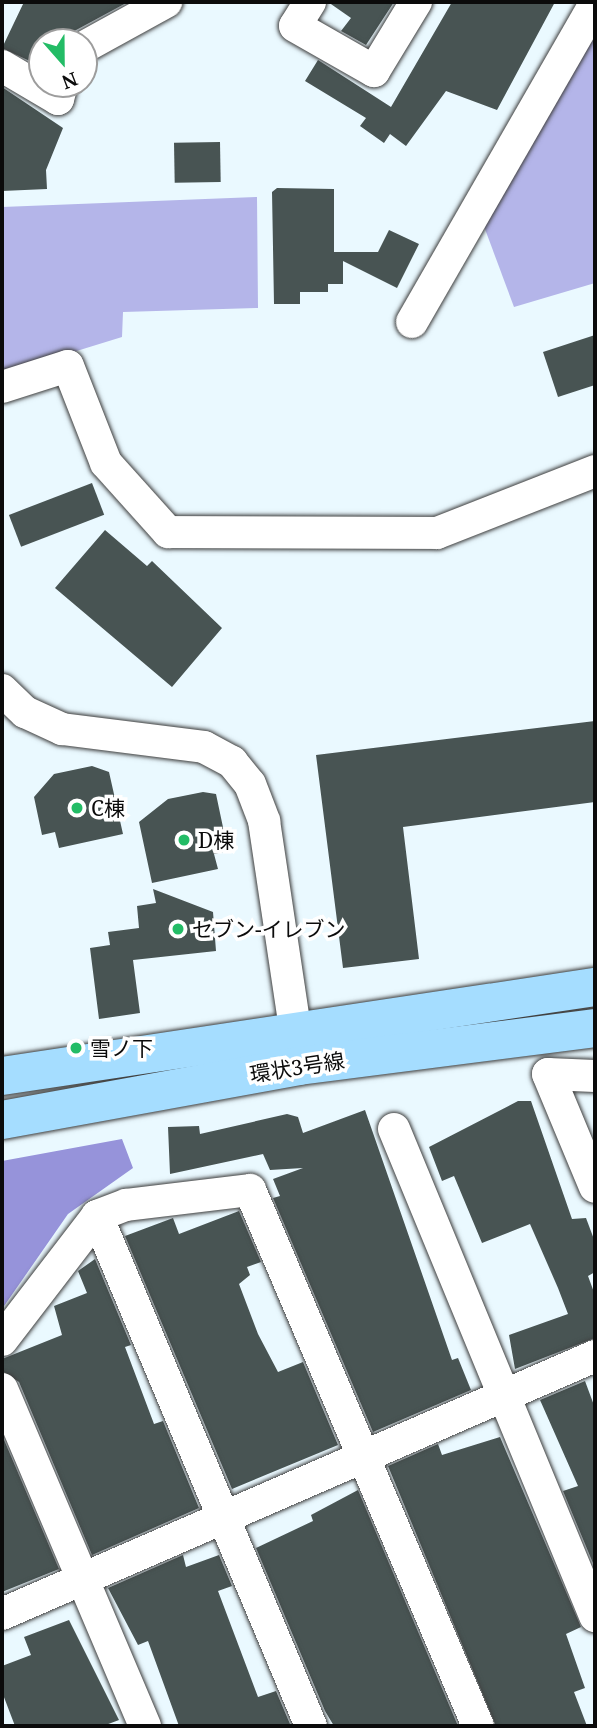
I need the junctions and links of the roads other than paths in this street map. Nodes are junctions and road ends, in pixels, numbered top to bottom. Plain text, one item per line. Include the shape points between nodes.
1 (166, 2) edge
2 (310, 2) edge
3 (416, 2) edge
4 (595, 4) edge
5 (98, 39) edge
6 (2, 66) edge
7 (28, 81) edge
8 (412, 322) dead end
9 (2, 387) edge
10 (595, 471) edge
11 (2, 690) edge
12 (595, 988) edge
13 (298, 1027) junction
14 (595, 1028) edge
15 (299, 1066) junction
16 (2, 1076) edge
17 (595, 1076) edge
18 (2, 1120) edge
19 (394, 1129) dead end
20 (595, 1187) edge
21 (97, 1216) junction
22 (2, 1340) edge
23 (595, 1356) edge
24 (2, 1389) edge
25 (504, 1397) junction
26 (363, 1457) junction
27 (222, 1515) junction
28 (82, 1576) junction
29 (2, 1614) edge
30 (595, 1616) edge
31 (145, 1726) edge
32 (311, 1726) edge
33 (478, 1726) edge

1 - 5 street
2 - 3 street via 296,26 374,71
4 - 8 street
6 - 7 street
9 - 10 street via 68,366 106,463 168,533 437,533
11 - 13 street via 25,712 62,729 204,747 232,762 250,784 264,821
12 - 13 street, 環状3号線
13 - 15 street
13 - 16 street, 環状3号線
14 - 15 street, 環状3号線
15 - 18 street, 環状3号線
17 - 20 street via 548,1074
19 - 25 street
21 - 22 street
21 - 26 street via 126,1205 250,1190
21 - 27 street
23 - 25 street
24 - 28 street
25 - 26 street
25 - 30 street
26 - 27 street
26 - 33 street
27 - 28 street
27 - 32 street
28 - 29 street
28 - 31 street

